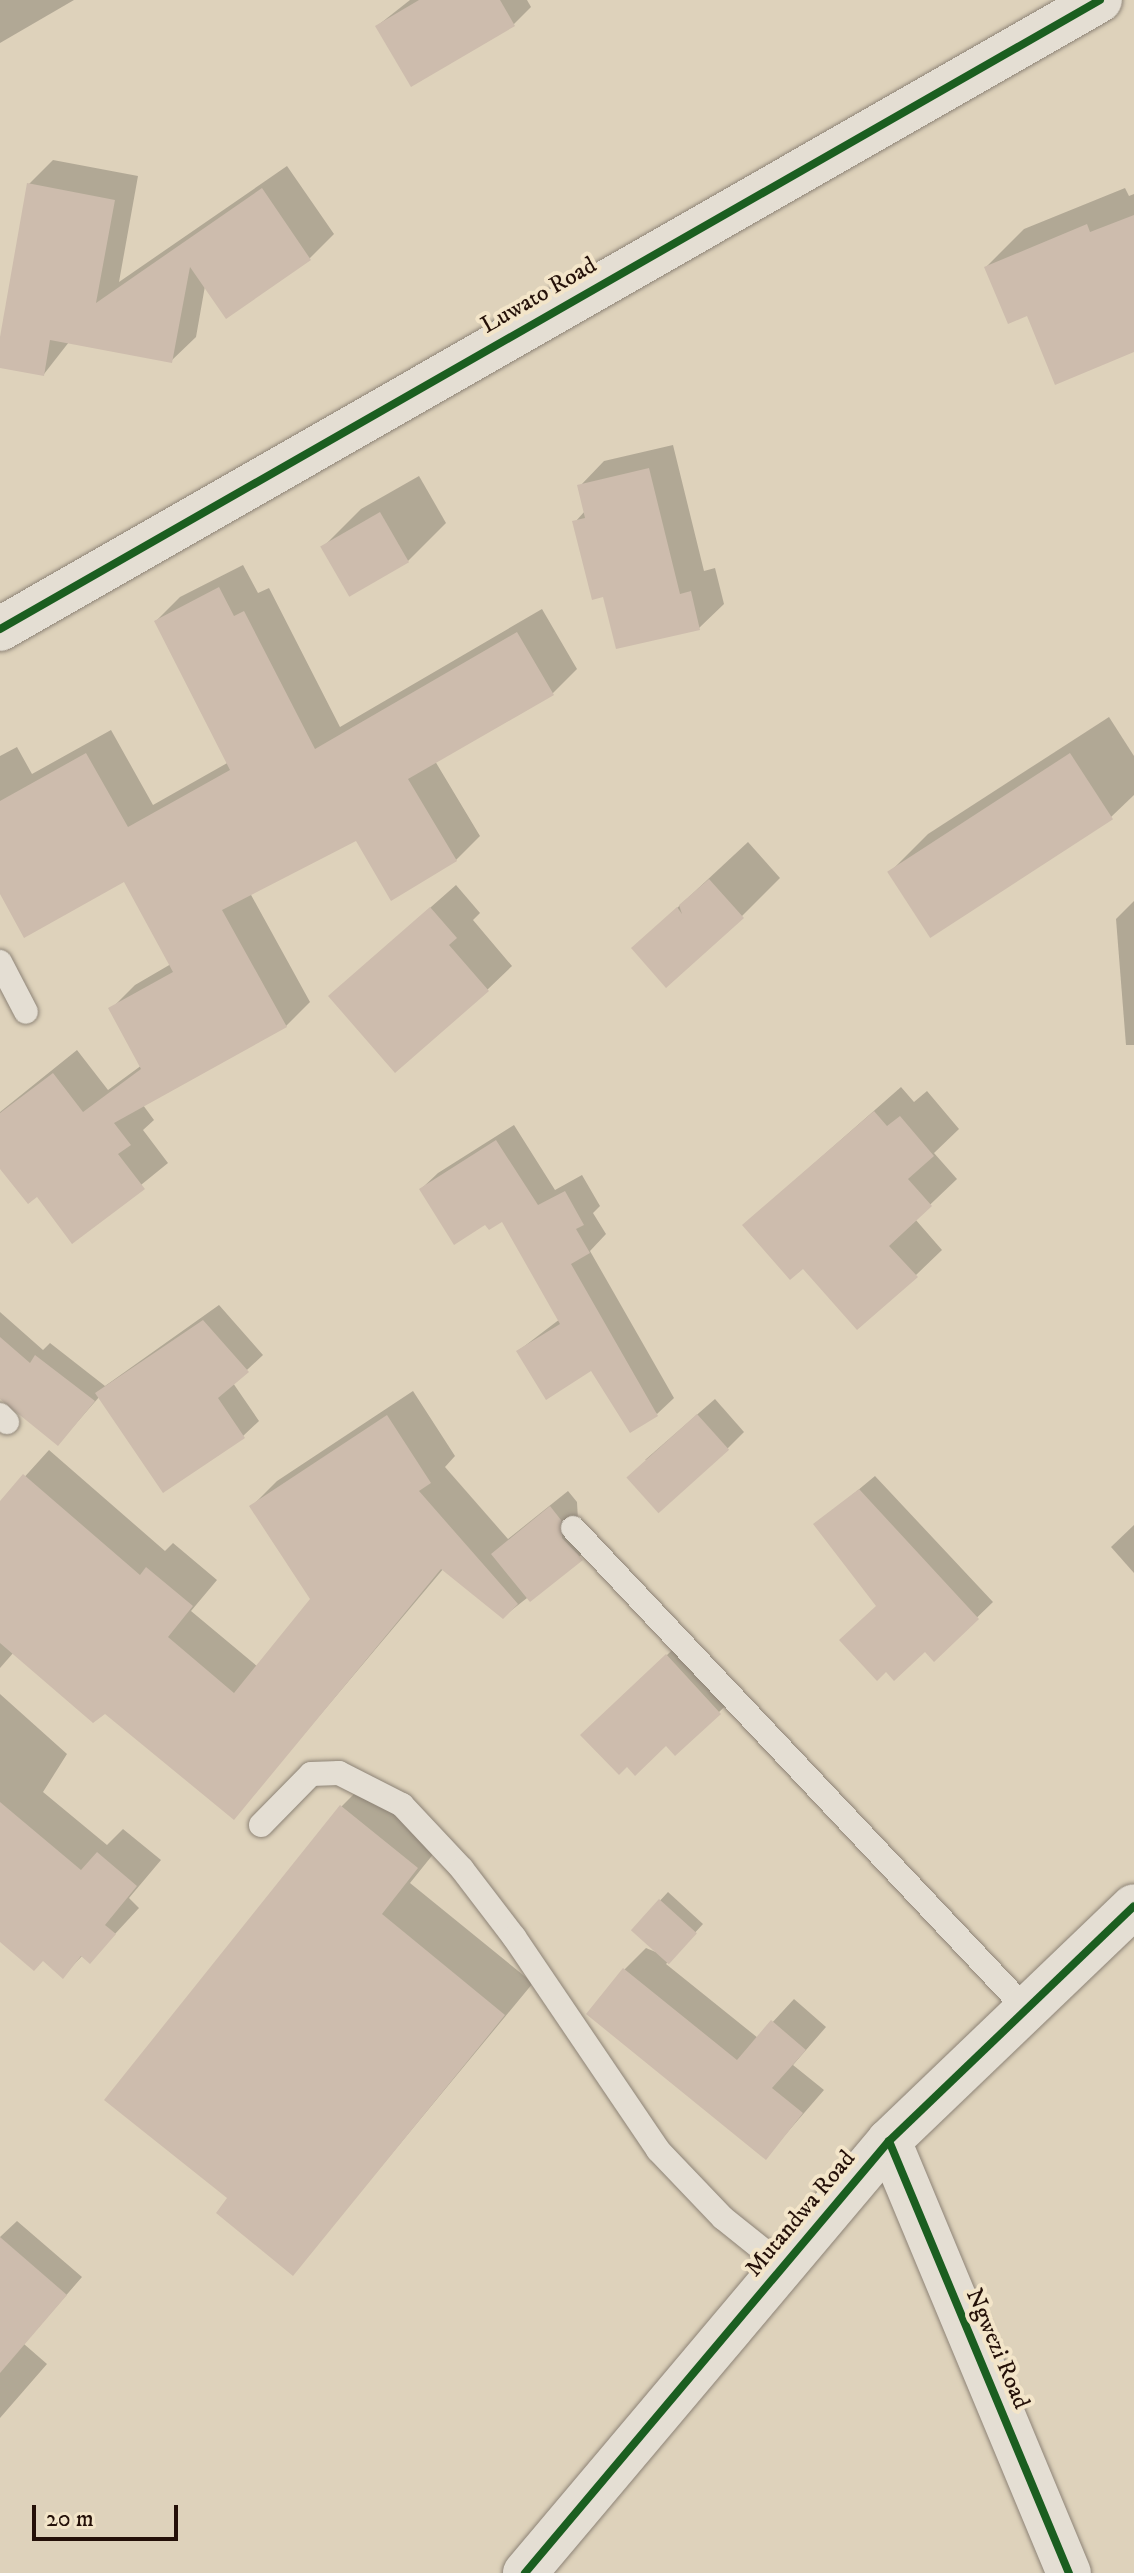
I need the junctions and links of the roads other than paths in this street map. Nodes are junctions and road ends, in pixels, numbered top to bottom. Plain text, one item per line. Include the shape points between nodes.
1 (1100, 0) edge
2 (0, 629) edge
3 (0, 962) edge
4 (26, 1012) dead end
5 (573, 1528) dead end
6 (261, 1825) dead end
7 (1134, 1906) edge
8 (1025, 2008) junction
9 (889, 2141) junction
10 (783, 2266) junction
11 (525, 2573) edge
12 (1069, 2573) edge

1 - 2 street, Luwato Road
3 - 4 lane
5 - 8 lane
6 - 10 lane via 311,1774 339,1773 402,1805 462,1869 514,1937 658,2150 723,2218
7 - 8 street, Mutandwa Road
8 - 9 street, Mutandwa Road
9 - 10 street, Mutandwa Road
9 - 12 street, Ngwezi Road
10 - 11 street, Mutandwa Road

